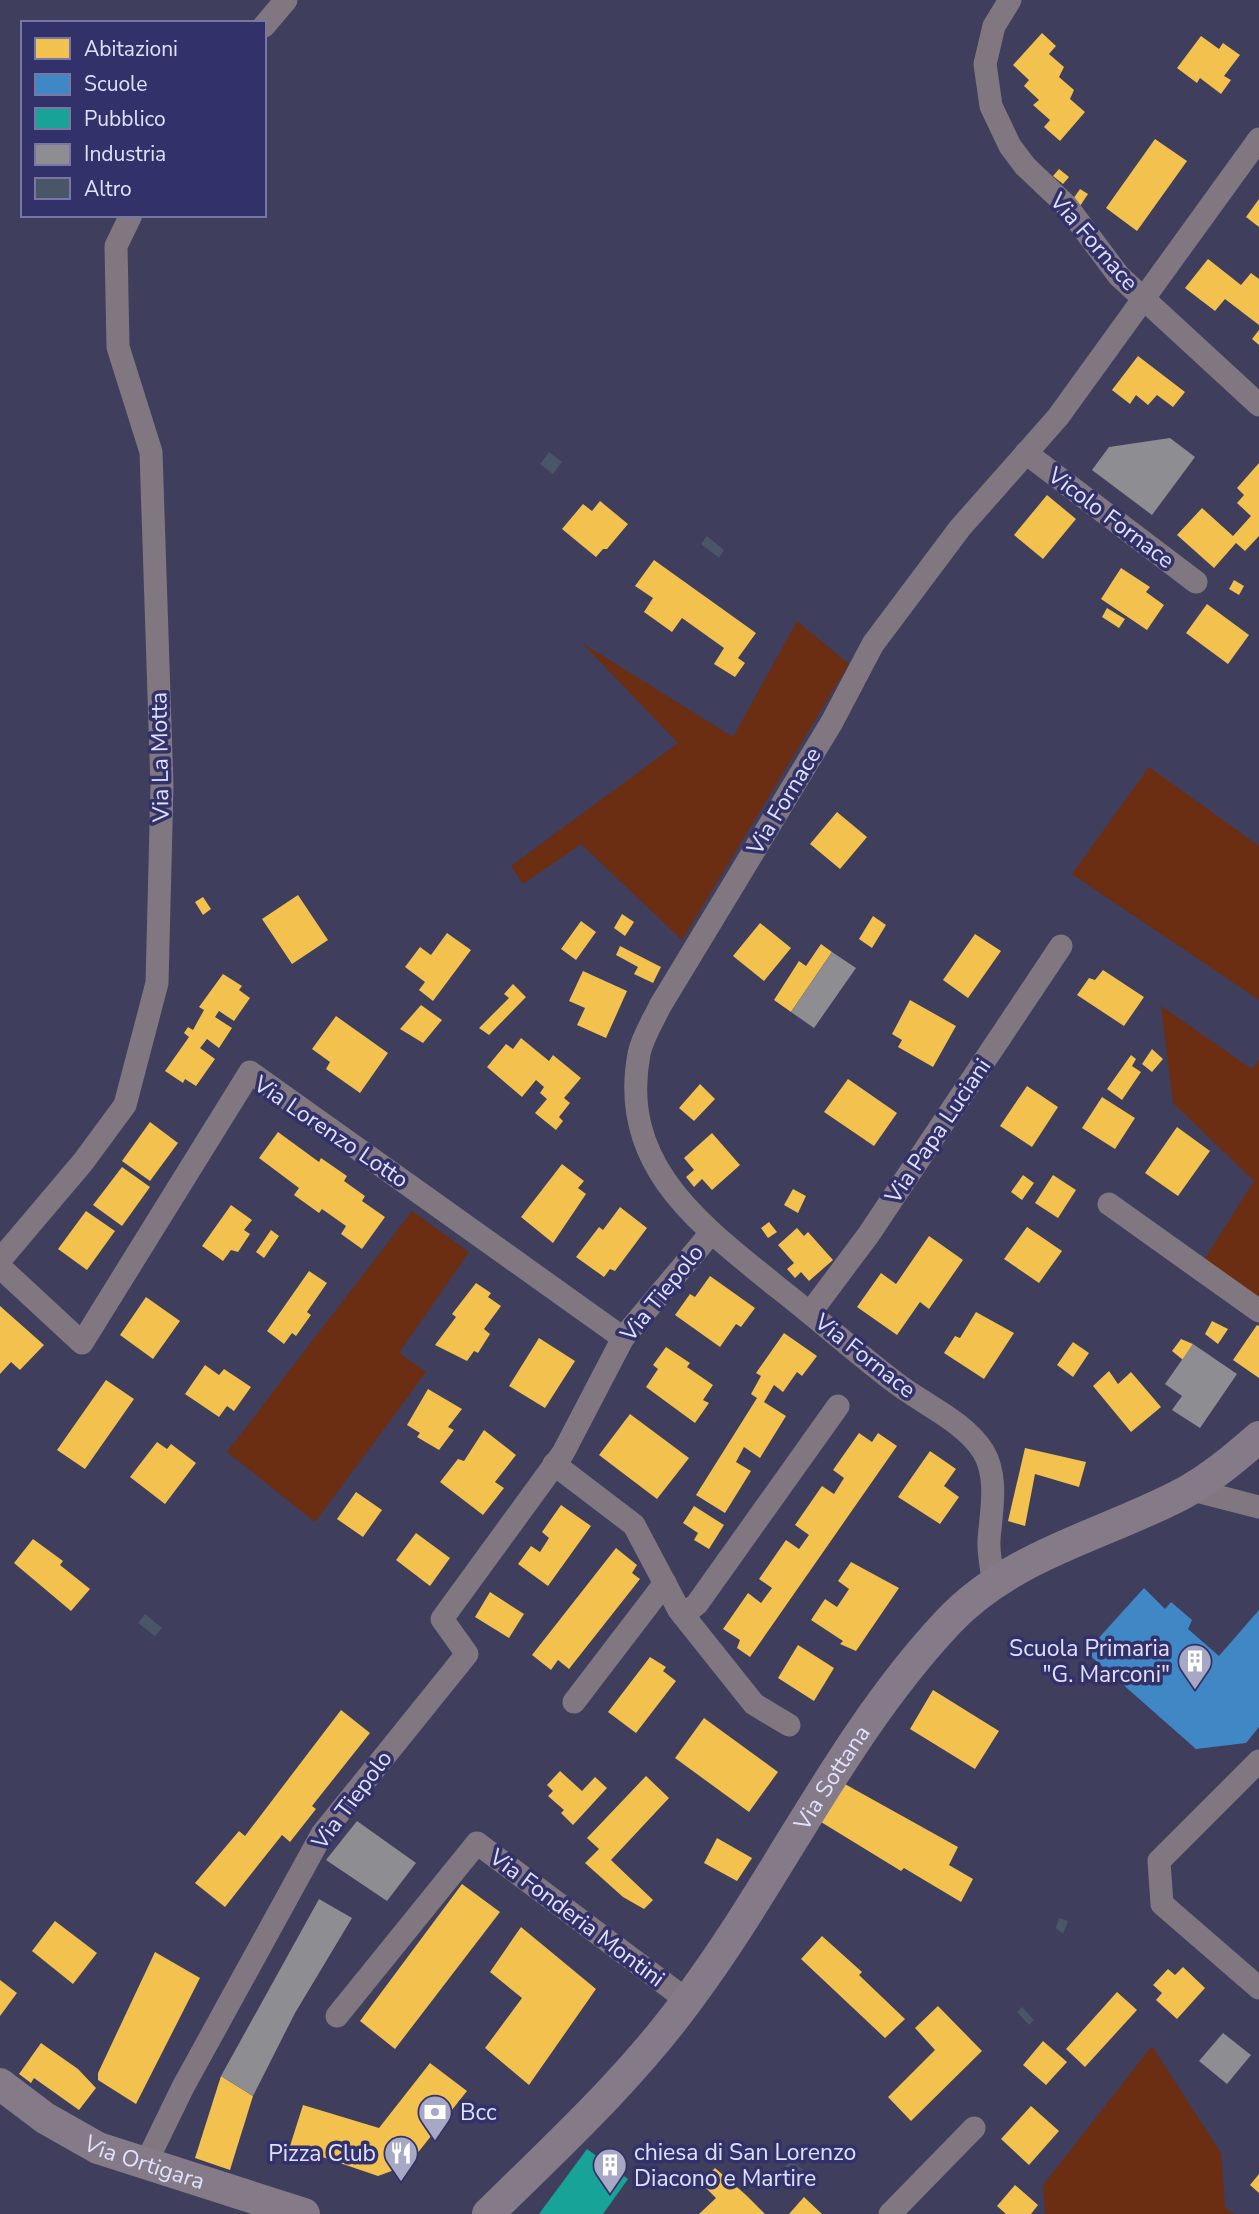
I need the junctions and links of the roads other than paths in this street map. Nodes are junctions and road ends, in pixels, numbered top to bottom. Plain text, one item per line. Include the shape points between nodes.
1 (286, 0) edge
2 (1010, 0) edge
3 (266, 24) edge
4 (1259, 139) edge
5 (130, 217) edge
6 (1142, 298) junction
7 (1259, 405) edge
8 (1026, 453) junction
9 (1196, 582) dead end
10 (1061, 946) dead end
11 (1109, 1204) dead end
12 (710, 1233) junction
13 (0, 1260) edge
14 (0, 1267) edge
15 (1259, 1311) edge
16 (810, 1313) junction
17 (623, 1338) junction
18 (838, 1406) dead end
19 (1259, 1437) edge
20 (554, 1464) junction
21 (1189, 1489) junction
22 (1259, 1507) edge
23 (993, 1582) junction
24 (665, 1583) junction
25 (683, 1615) junction
26 (574, 1702) dead end
27 (789, 1725) dead end
28 (1259, 1761) edge
29 (1259, 1988) edge
30 (688, 2000) junction
31 (337, 2016) dead end
32 (0, 2084) edge
33 (974, 2128) dead end
34 (145, 2165) junction
35 (304, 2214) edge
36 (488, 2214) edge
37 (890, 2214) edge

1 - 3 street
2 - 6 street, Via Fornace via 994,26 985,64 998,125 1025,166 1066,205 1119,276
4 - 6 street
5 - 13 street, Via La Motta via 116,246 118,347 151,452 162,786 157,983 125,1105
6 - 7 street
6 - 8 street, Via Fornace via 1058,417
8 - 9 street, Vicolo Fornace
8 - 12 street, Via Fornace via 960,528 873,644 832,722 660,1006 639,1052 636,1113 644,1144 666,1184
10 - 16 street, Via Papa Luciani via 869,1234
11 - 15 street
12 - 16 street, Via Fornace
12 - 17 street, Via Tiepolo
14 - 17 street, Via Lorenzo Lotto via 82,1343 250,1072
16 - 23 street, Via Fornace via 966,1432 984,1452 991,1475 993,1510 988,1542
17 - 20 street, Via Tiepolo
18 - 25 street via 697,1604
19 - 21 street, Via Sottana
20 - 24 street via 634,1525
20 - 34 street, Via Tiepolo via 442,1619 467,1654 322,1834
21 - 22 street
21 - 23 street, Via Sottana
23 - 30 street, Via Sottana via 949,1621 890,1689
24 - 25 street
24 - 26 street
25 - 27 street via 754,1704
28 - 29 street via 1159,1861 1162,1904
30 - 31 street, Via Fonderia Montini via 477,1843
30 - 36 street, Via Sottana via 629,2074
32 - 34 street, Via Ortigara via 73,2135
33 - 37 street
34 - 35 street, Via Ortigara

